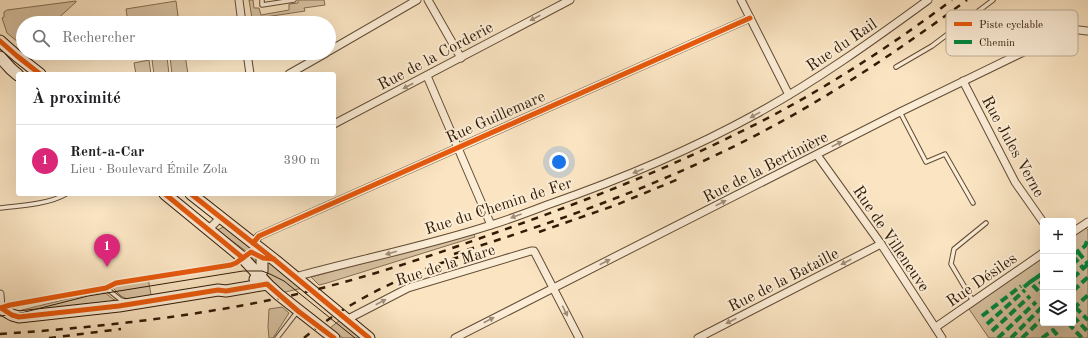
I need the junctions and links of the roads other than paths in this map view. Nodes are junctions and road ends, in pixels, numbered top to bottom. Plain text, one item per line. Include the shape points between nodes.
1 (239, 0) edge
2 (262, 0) edge
3 (294, 0) edge
4 (418, 0) edge
5 (428, 0) edge
6 (570, 0) edge
7 (741, 0) edge
8 (928, 0) edge
9 (993, 0) edge
10 (980, 10) edge
11 (241, 16) edge
12 (750, 18) junction
13 (1078, 31) edge
14 (1088, 33) edge
15 (946, 35) edge
16 (0, 41) edge
17 (336, 47) edge
18 (16, 55) edge
19 (1015, 56) edge
20 (0, 58) edge
21 (461, 58) junction
22 (16, 59) edge
23 (21, 60) edge
24 (248, 60) edge
25 (314, 60) edge
26 (896, 67) dead end
27 (37, 72) edge
28 (250, 72) edge
29 (293, 72) edge
30 (16, 73) edge
31 (427, 76) junction
32 (963, 81) junction
33 (789, 95) junction
34 (900, 112) junction
35 (336, 123) edge
36 (458, 147) junction
37 (817, 155) junction
38 (59, 196) edge
39 (168, 196) edge
40 (172, 196) edge
41 (197, 196) edge
42 (974, 203) dead end
43 (0, 208) edge
44 (220, 218) junction
45 (1040, 218) edge
46 (1088, 222) edge
47 (986, 223) dead end
48 (491, 225) junction
49 (210, 228) junction
50 (1076, 230) edge
51 (253, 243) junction
52 (881, 244) junction
53 (262, 250) junction
54 (1042, 254) edge
55 (259, 276) junction
56 (295, 277) junction
57 (267, 284) junction
58 (553, 288) junction
59 (218, 290) junction
60 (0, 294) edge
61 (143, 301) junction
62 (973, 301) junction
63 (1, 308) edge
64 (298, 311) junction
65 (346, 320) junction
66 (936, 327) junction
67 (330, 337) edge
68 (277, 338) edge
69 (369, 338) edge
70 (455, 338) edge
71 (578, 338) edge
72 (698, 338) edge
73 (941, 338) edge

1 - 11 street
2 - 3 lane via 262,5
4 - 17 street
5 - 21 street
6 -> 21 street, Rue de la Corderie
7 - 12 street
8 - 33 street, Rue du Rail via 834,67
9 - 10 lane
12 - 33 street
12 - 36 street, Rue Guillemare
13 - 14 street, Rue de la Bertinière
15 - 26 lane
16 - 18 main road
19 - 32 street, Rue de la Bertinière
20 - 22 street
20 - 30 main road
21 - 31 street, Rue de la Corderie
23 - 27 main road
24 - 28 street
25 - 29 street
31 -> 35 street, Rue de la Corderie
31 - 36 street
32 - 34 street, Rue de la Bertinière
32 - 45 street, Rue Jules Verne via 1015,182
33 -> 48 street, Rue du Chemin de Fer via 690,148 573,196
37 -> 34 street, Rue de la Bertinière
34 - 42 lane via 926,162 945,154
36 - 48 street
36 - 51 street, Rue Guillemare via 259,236
37 - 52 street, Rue de Villeneuve
58 -> 37 street, Rue de la Bertinière
38 - 43 lane via 32,204
39 - 49 main road
40 - 49 street
41 - 44 main road
44 - 49 street
44 - 51 main road
46 - 50 street
47 - 62 lane via 954,249 950,264
48 -> 56 street, Rue du Chemin de Fer
49 - 55 main road
51 - 53 main road
52 - 66 street, Rue de Villeneuve
52 -> 72 street, Rue de la Bataille
53 - 55 main road via 263,266
53 - 56 main road
54 - 62 street, Rue Désiles
55 - 57 main road
55 - 59 main road via 252,281 225,286
56 - 65 main road
57 - 59 main road
57 - 64 main road
65 -> 58 street, Rue de la Mare via 408,288 531,251 534,251
70 -> 58 street, Rue de la Bertinière
58 -> 71 street
59 - 61 main road
60 - 63 street
61 - 63 main road via 19,317
61 - 63 lane via 121,300 106,288
62 - 66 street, Rue Désiles
64 - 67 main road
64 - 68 lane
65 - 69 main road
66 - 73 street, Rue de Villeneuve

